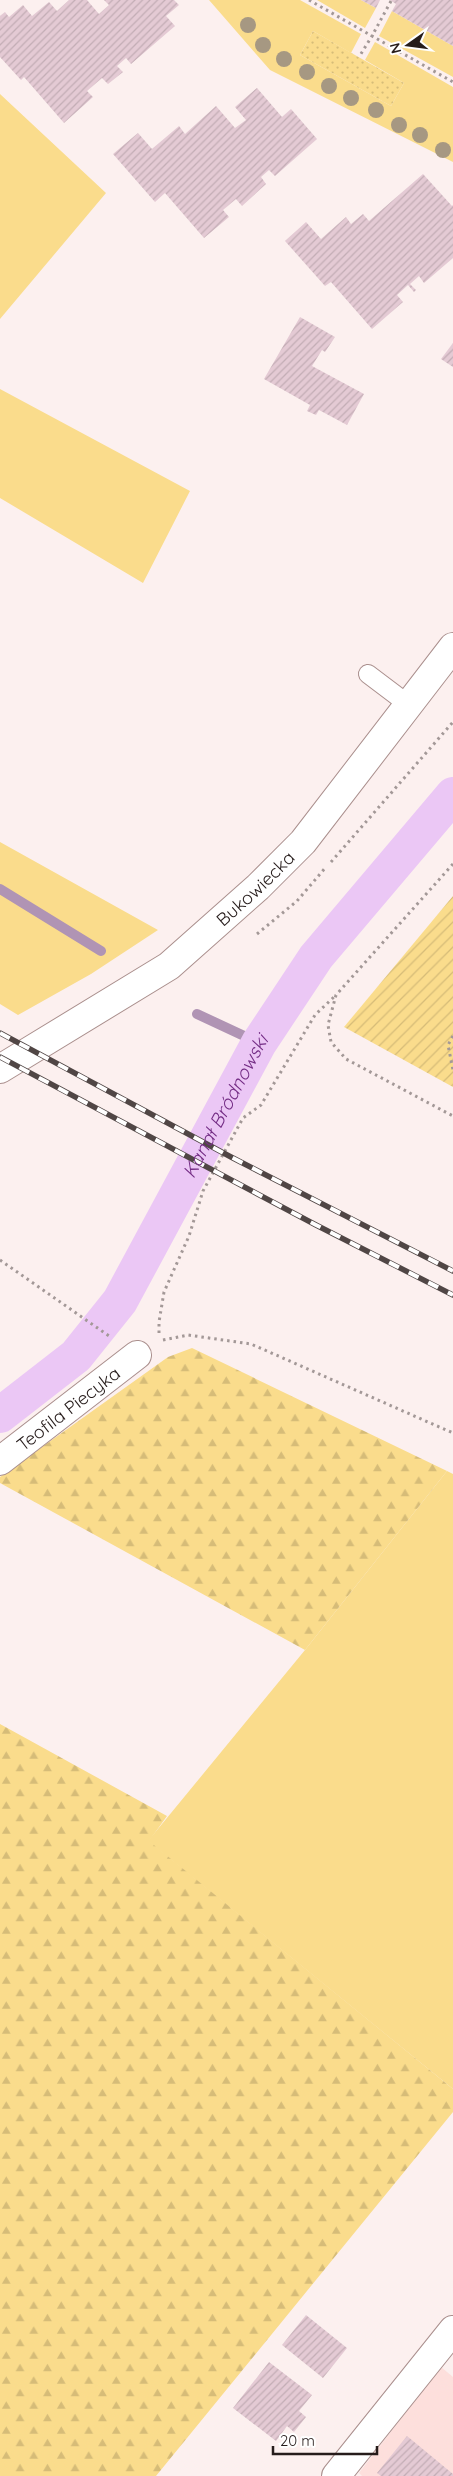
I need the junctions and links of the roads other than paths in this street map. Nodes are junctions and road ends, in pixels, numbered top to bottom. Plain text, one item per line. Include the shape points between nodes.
1 (453, 647) edge
2 (368, 674) dead end
3 (410, 705) junction
4 (0, 1069) edge
5 (137, 1355) road end
6 (0, 1461) edge
7 (453, 2330) edge
8 (336, 2476) edge

1 - 3 street, Bukowiecka
2 - 3 lane
3 - 4 street, Bukowiecka via 303,842 194,945 169,966
5 - 6 street, Teofila Piecyka
7 - 8 street

